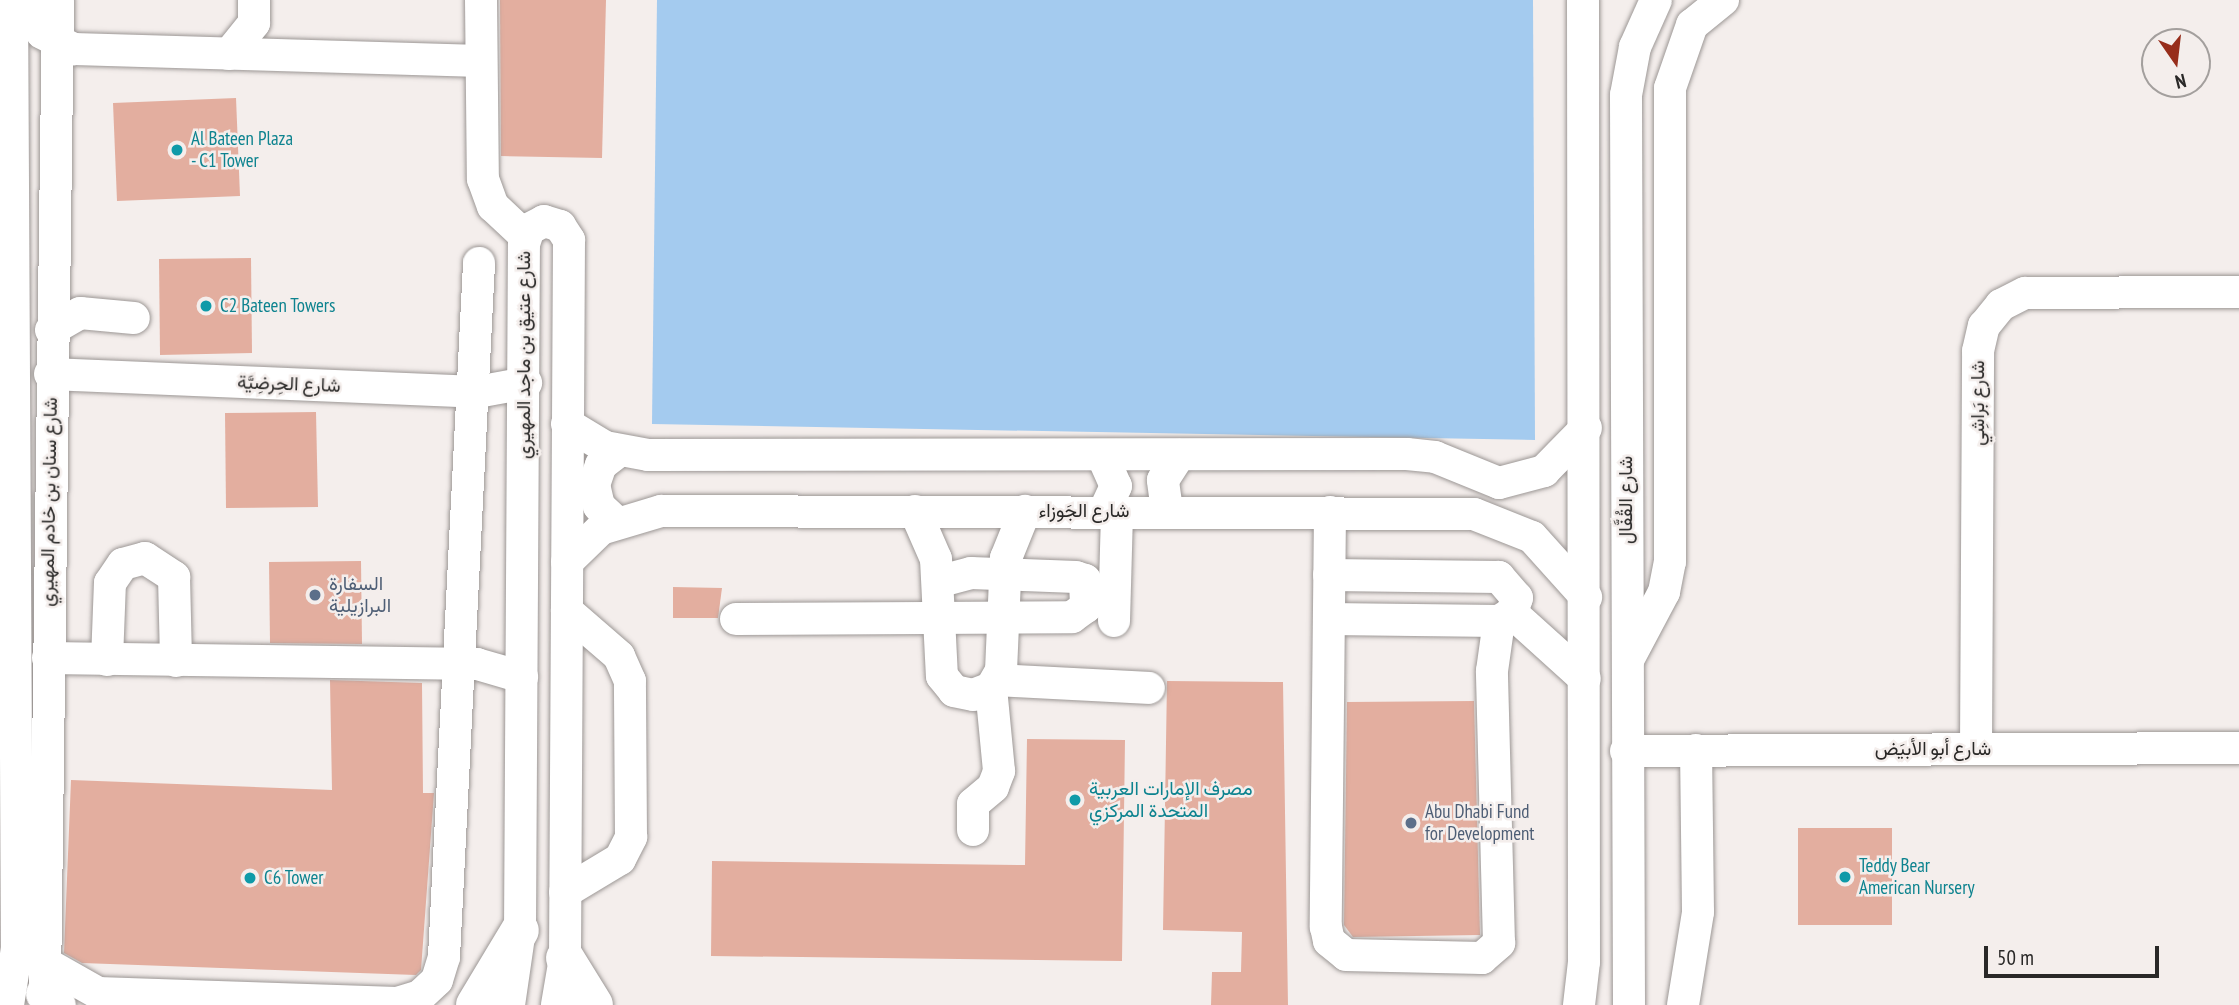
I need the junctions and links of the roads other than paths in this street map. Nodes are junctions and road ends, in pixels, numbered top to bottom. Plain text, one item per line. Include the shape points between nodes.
1 (12, 0) edge
2 (32, 0) edge
3 (58, 0) edge
4 (254, 0) edge
5 (481, 0) edge
6 (1583, 0) edge
7 (1656, 0) edge
8 (1723, 0) edge
9 (57, 45) junction
10 (229, 54) junction
11 (481, 61) junction
12 (525, 236) junction
13 (479, 263) dead end
14 (1626, 271) junction
15 (51, 284) junction
16 (2239, 292) edge
17 (1670, 307) junction
18 (80, 313) junction
19 (134, 318) dead end
20 (51, 330) junction
21 (50, 374) junction
22 (526, 383) junction
23 (477, 391) junction
24 (568, 424) junction
25 (1586, 428) junction
26 (619, 451) junction
27 (1179, 454) junction
28 (1102, 455) junction
29 (1475, 478) junction
30 (1025, 510) junction
31 (1167, 510) junction
32 (915, 511) junction
33 (1111, 511) junction
34 (1330, 512) junction
35 (1474, 514) junction
36 (615, 521) junction
37 (567, 562) junction
38 (1329, 575) junction
39 (1004, 579) junction
40 (938, 582) junction
41 (1586, 597) junction
42 (567, 611) junction
43 (939, 616) junction
44 (1002, 617) junction
45 (1506, 617) junction
46 (736, 619) dead end
47 (1329, 619) junction
48 (1114, 621) dead end
49 (48, 658) junction
50 (107, 660) junction
51 (176, 661) junction
52 (1626, 662) junction
53 (461, 663) junction
54 (522, 677) junction
55 (1585, 678) junction
56 (994, 684) junction
57 (1149, 688) dead end
58 (2239, 748) edge
59 (1976, 749) junction
60 (1696, 750) junction
61 (1626, 751) junction
62 (973, 830) dead end
63 (565, 892) junction
64 (520, 930) junction
65 (565, 958) junction
66 (1584, 962) junction
67 (1626, 970) junction
68 (48, 992) edge
69 (8, 1005) edge
70 (475, 1005) edge
71 (509, 1005) edge
72 (557, 1005) edge
73 (594, 1005) edge
74 (1579, 1005) edge
75 (1629, 1005) edge
76 (1683, 1005) edge

1 - 69 street, شارع سنان بن خادم المهيري via 17,948
2 - 9 street via 36,25
3 - 9 street, شارع سنان بن خادم المهيري
4 - 10 street via 254,23
5 - 11 street
6 - 25 street, شارع القُفَّال
7 - 14 street, شارع القُفَّال via 1635,47 1626,95
8 - 17 street via 1692,25 1673,71
9 - 10 street
9 - 15 street, شارع سنان بن خادم المهيري
10 - 11 street
11 - 12 street via 485,188
12 - 22 street, شارع عتيق بن ماجد المهيري
12 - 24 street, شارع عتيق بن ماجد المهيري via 544,221 561,226 569,240
13 - 23 street
14 - 17 street
14 - 52 street, شارع القُفَّال
15 - 18 street
15 - 20 street, شارع سنان بن خادم المهيري
16 - 59 street, شارع بَراشِي via 2025,293 2001,305 1984,326 1978,351
17 - 52 street via 1670,562 1664,592
18 - 19 street
18 - 20 street
20 - 21 street, شارع سنان بن خادم المهيري
21 - 23 street, شارع الحِرضِيَّة
21 - 49 street, شارع سنان بن خادم المهيري
22 - 23 street, شارع الحِرضِيَّة
22 - 54 street, شارع عتيق بن ماجد المهيري
23 - 53 street
24 - 26 street
24 - 37 street, شارع عتيق بن ماجد المهيري
25 - 29 street via 1557,462 1529,478 1499,483
25 - 41 street, شارع القُفَّال
26 - 28 street
26 - 36 street via 601,465 594,485 599,506
27 - 28 street
27 - 29 street via 1424,455
27 - 31 street via 1163,480
28 - 33 street via 1115,486
29 - 35 street
30 - 32 street, شارع الجَوزاء
30 - 33 street, شارع الجَوزاء
30 - 39 street
31 - 33 street, شارع الجَوزاء
31 - 34 street, شارع الجَوزاء
32 - 36 street, شارع الجَوزاء via 661,511
32 - 40 street via 932,542
33 - 48 street
34 - 35 street, شارع الجَوزاء
34 - 38 street
35 - 41 street, شارع الجَوزاء via 1532,537
36 - 37 street, شارع الجَوزاء
37 - 42 street, شارع عتيق بن ماجد المهيري
38 - 45 street via 1499,577 1515,591
38 - 47 street
39 - 40 street via 971,573
39 - 44 street
39 - 44 street via 1085,580 1086,607 1072,617
40 - 43 street
41 - 55 street, شارع القُفَّال
42 - 63 street, شارع عتيق بن ماجد المهيري
42 - 63 street via 620,656 631,681 631,837 620,859
43 - 44 street
43 - 46 street
43 - 56 street via 939,667 947,684 963,695
44 - 56 street
45 - 47 street
45 - 47 street via 1492,671 1499,943 1482,958 1377,951 1346,955 1327,934
45 - 55 street
49 - 50 street
49 - 68 street, شارع سنان بن خادم المهيري
50 - 51 street
50 - 51 street via 110,583 122,564 145,558 174,577
51 - 53 street
52 - 61 street, شارع القُفَّال
53 - 54 street
53 - 68 street via 444,957 437,980 420,996 385,1003
54 - 64 street, شارع عتيق بن ماجد المهيري
55 - 66 street, شارع القُفَّال
56 - 57 street
56 - 62 street via 999,771 993,787 973,804
58 - 59 street, شارع أبو الأبيَض
59 - 60 street, شارع أبو الأبيَض
60 - 61 street, شارع أبو الأبيَض
60 - 76 street via 1698,912
61 - 67 street, شارع القُفَّال
63 - 65 street, شارع عتيق بن ماجد المهيري
64 - 70 main road
64 - 71 street, شارع عتيق بن ماجد المهيري
65 - 72 street, شارع عتيق بن ماجد المهيري
65 - 73 main road
66 - 67 street via 1603,974
66 - 74 street, شارع القُفَّال
67 - 75 street, شارع القُفَّال

